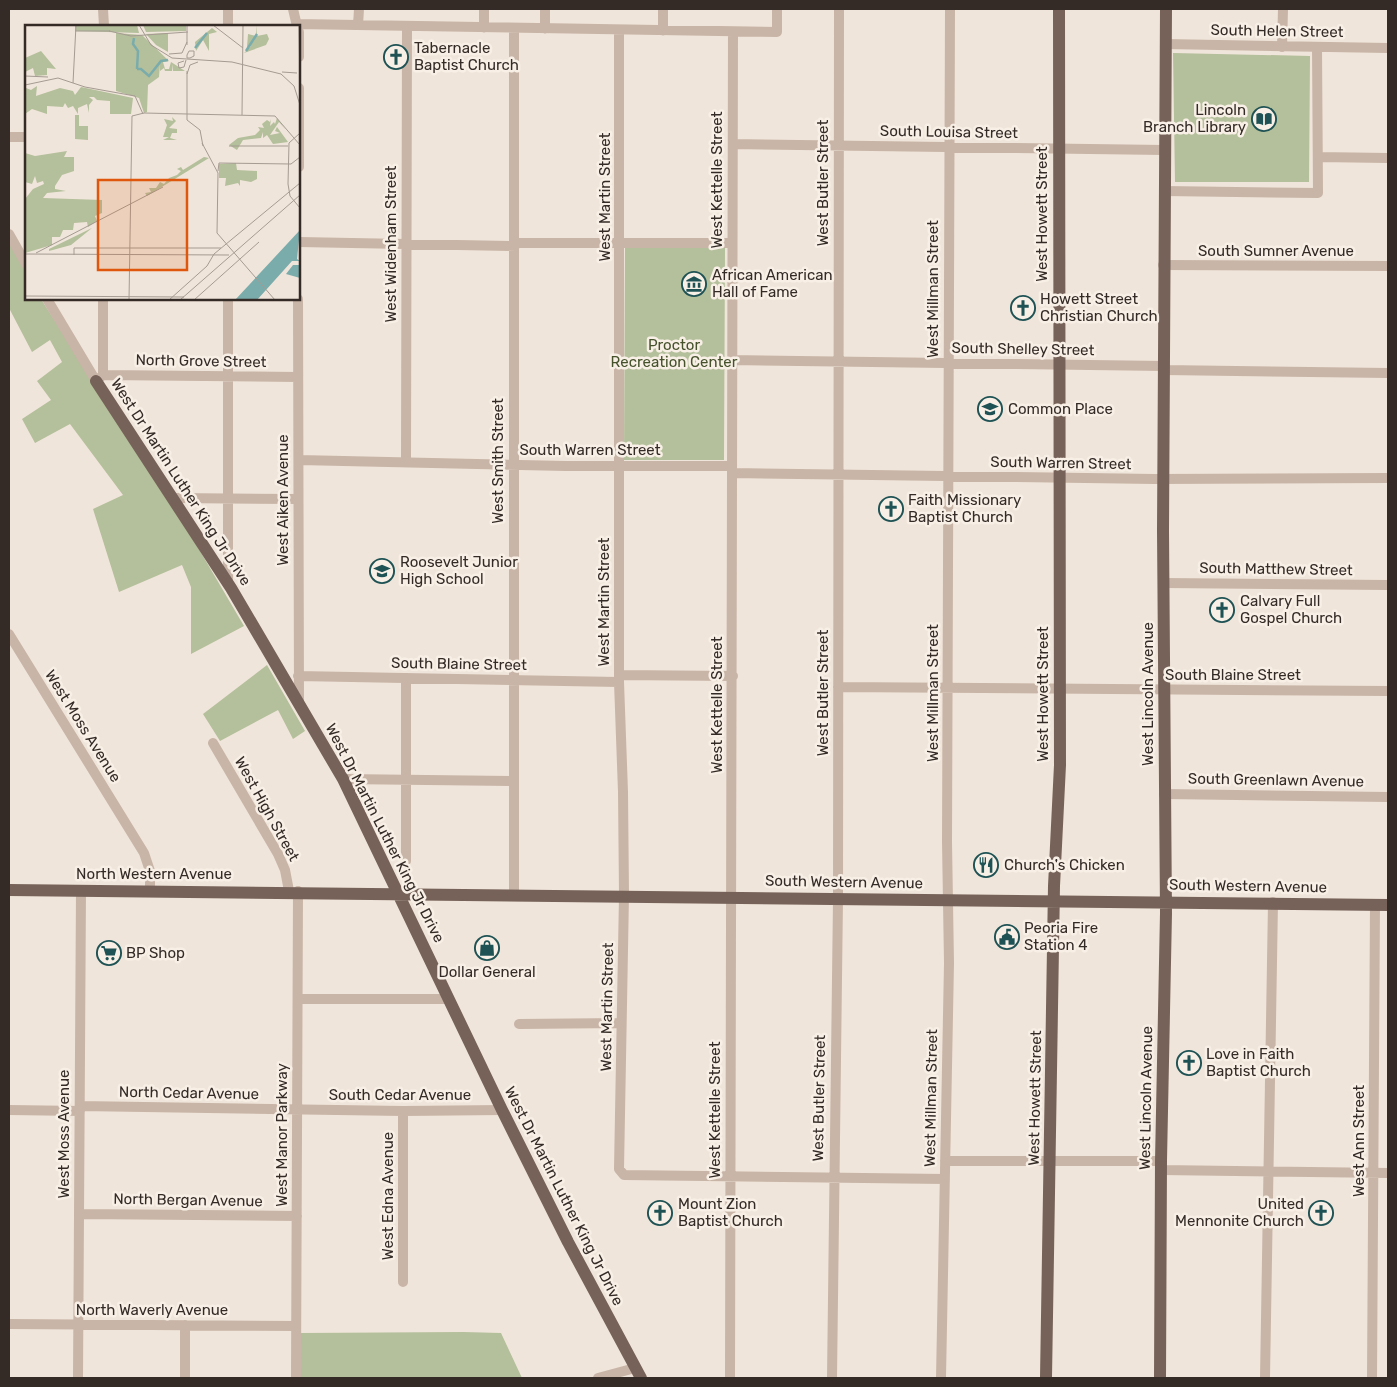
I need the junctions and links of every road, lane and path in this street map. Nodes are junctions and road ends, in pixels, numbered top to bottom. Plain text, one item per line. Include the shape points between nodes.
1 (103, 9) edge
2 (228, 9) edge
3 (293, 9) edge
4 (358, 9) edge
5 (484, 9) edge
6 (545, 9) edge
7 (663, 9) edge
8 (778, 9) edge
9 (840, 9) edge
10 (950, 9) edge
11 (1059, 9) edge
12 (1166, 9) edge
13 (1283, 9) edge
14 (104, 25) edge
15 (228, 25) edge
16 (296, 25) edge
17 (358, 25) junction
18 (407, 26) junction
19 (300, 28) edge
20 (484, 28) junction
21 (514, 28) junction
22 (545, 29) junction
23 (620, 31) junction
24 (663, 31) junction
25 (733, 32) junction
26 (1166, 44) junction
27 (1282, 47) junction
28 (1317, 47) junction
29 (1388, 48) edge
30 (9, 137) edge
31 (25, 137) edge
32 (733, 144) junction
33 (838, 146) junction
34 (949, 148) junction
35 (1059, 149) junction
36 (1164, 150) junction
37 (1318, 157) junction
38 (1388, 158) edge
39 (1164, 191) junction
40 (9, 234) edge
41 (300, 242) edge
42 (621, 243) junction
43 (732, 243) junction
44 (405, 244) junction
45 (514, 245) junction
46 (25, 261) edge
47 (1163, 265) junction
48 (1388, 266) edge
49 (48, 300) edge
50 (103, 300) edge
51 (228, 300) edge
52 (298, 300) edge
53 (732, 360) junction
54 (838, 361) junction
55 (948, 362) junction
56 (1059, 364) junction
57 (1164, 368) junction
58 (1388, 373) edge
59 (227, 377) junction
60 (298, 377) junction
61 (100, 378) junction
62 (298, 460) junction
63 (406, 461) junction
64 (513, 465) junction
65 (618, 465) junction
66 (732, 469) junction
67 (839, 474) junction
68 (949, 476) junction
69 (1058, 478) junction
70 (1388, 478) edge
71 (1164, 479) junction
72 (172, 498) junction
73 (228, 498) junction
74 (298, 498) junction
75 (1164, 583) junction
76 (228, 584) junction
77 (1388, 585) edge
78 (9, 634) edge
79 (298, 676) junction
80 (733, 676) junction
81 (406, 678) junction
82 (619, 678) junction
83 (513, 680) junction
84 (838, 687) junction
85 (948, 688) junction
86 (1058, 690) junction
87 (1164, 690) junction
88 (1388, 691) edge
89 (298, 700) junction
90 (213, 743) dead end
91 (343, 779) junction
92 (405, 780) junction
93 (514, 781) junction
94 (1164, 794) junction
95 (1388, 797) edge
96 (406, 861) dead end
97 (9, 890) edge
98 (81, 890) junction
99 (150, 890) junction
100 (293, 891) junction
101 (398, 893) junction
102 (514, 894) junction
103 (624, 895) junction
104 (731, 896) junction
105 (838, 898) junction
106 (949, 900) junction
107 (1054, 901) junction
108 (1166, 901) junction
109 (1273, 902) junction
110 (1375, 904) junction
111 (1388, 905) edge
112 (298, 999) junction
113 (448, 999) junction
114 (621, 1023) junction
115 (519, 1024) dead end
116 (80, 1108) junction
117 (9, 1110) edge
118 (298, 1110) junction
119 (502, 1110) junction
120 (403, 1112) junction
121 (946, 1161) junction
122 (1050, 1161) junction
123 (1161, 1166) junction
124 (1267, 1172) junction
125 (1374, 1172) junction
126 (1388, 1173) edge
127 (730, 1176) junction
128 (833, 1178) junction
129 (945, 1178) junction
130 (79, 1214) junction
131 (297, 1216) junction
132 (403, 1282) dead end
133 (9, 1324) edge
134 (78, 1325) junction
135 (185, 1325) junction
136 (296, 1326) junction
137 (638, 1373) edge
138 (78, 1378) edge
139 (185, 1378) edge
140 (296, 1378) edge
141 (598, 1378) edge
142 (730, 1378) edge
143 (832, 1378) edge
144 (941, 1378) edge
145 (1046, 1378) edge
146 (1160, 1378) edge
147 (1265, 1378) edge
148 (1372, 1378) edge

1 - 14 street
2 - 15 street
3 - 16 street
4 - 17 street
5 - 20 street
6 - 22 street
7 - 24 street
8 - 25 street via 777,32
9 - 33 street, West Butler Street
10 - 34 street, West Millman Street
11 - 35 main road, West Howett Street
12 - 26 main road, West Lincoln Avenue
13 - 27 street
17 - 18 street
17 - 19 street
18 - 20 street
18 - 44 street, West Widenham Street
20 - 21 street
21 - 22 street
21 - 45 street, West Smith Street
22 - 23 street
23 - 24 street
23 - 42 street, West Martin Street
24 - 25 street
25 - 32 street, West Kettelle Street
26 - 27 street, South Helen Street
26 - 36 main road, West Lincoln Avenue
27 - 28 street, South Helen Street
28 - 29 street, South Helen Street
28 - 37 street
30 - 31 street
32 - 33 street, South Louisa Street
32 - 43 street, West Kettelle Street
33 - 34 street, South Louisa Street
33 - 54 street, West Butler Street
34 - 35 street, South Louisa Street
34 - 55 street, West Millman Street
35 - 36 street, South Louisa Street
35 - 56 main road, West Howett Street
36 - 39 main road, West Lincoln Avenue
37 - 38 street
37 - 39 street via 1318,192
39 - 47 main road, West Lincoln Avenue
40 - 46 street
41 - 44 street
42 - 43 street
42 - 45 street
42 - 65 street, West Martin Street
43 - 53 street, West Kettelle Street
44 - 45 street
44 - 63 street, West Widenham Street
45 - 64 street, West Smith Street
47 - 48 street, South Sumner Avenue
47 - 57 main road, West Lincoln Avenue
49 - 61 street, West Dr Martin Luther King Jr Drive
50 - 61 street
51 - 59 street
52 - 60 street, West Aiken Avenue
53 - 54 street, South Shelley Street
53 - 66 street, West Kettelle Street
54 - 55 street, South Shelley Street
54 - 67 street, West Butler Street
55 - 56 street, South Shelley Street
55 - 68 street, West Millman Street
56 - 57 street, South Shelley Street
56 - 69 main road, West Howett Street
57 - 58 street, South Shelley Street
57 - 71 main road, West Lincoln Avenue
59 - 60 street, North Grove Street
59 - 61 street, North Grove Street
59 - 73 street
60 - 62 street, West Aiken Avenue
61 - 72 main road, West Dr Martin Luther King Jr Drive
62 - 63 street, South Warren Street
62 - 74 street, West Aiken Avenue
63 - 64 street, South Warren Street
64 - 65 street, South Warren Street
64 - 83 street, West Smith Street
65 - 66 street, South Warren Street
65 - 82 street, West Martin Street
66 - 67 street, South Warren Street
66 - 80 street, West Kettelle Street
67 - 68 street, South Warren Street
67 - 84 street, West Butler Street
68 - 69 street, South Warren Street
68 - 85 street, West Millman Street
69 - 71 street, South Warren Street
69 - 86 main road, West Howett Street
70 - 71 street, South Warren Street
71 - 75 main road, West Lincoln Avenue
72 - 73 street
72 - 76 main road, West Dr Martin Luther King Jr Drive
73 - 74 street
73 - 76 street
74 - 79 street, West Aiken Avenue
75 - 77 street, South Matthew Street
75 - 87 main road, West Lincoln Avenue
76 - 89 main road, West Dr Martin Luther King Jr Drive
78 - 99 street, West Moss Avenue via 144,854 150,871
79 - 81 street, South Blaine Street
79 - 89 street, West Aiken Avenue
80 - 82 street, South Blaine Street
80 - 104 street, West Kettelle Street
81 - 83 street, South Blaine Street
81 - 92 street
82 - 83 street, South Blaine Street
82 - 103 street, West Martin Street
83 - 93 street, West Smith Street
84 - 85 street, South Blaine Street
84 - 105 street, West Butler Street
85 - 86 street, South Blaine Street
85 - 106 street, West Millman Street via 946,842
86 - 87 street, South Blaine Street
86 - 107 main road, West Howett Street via 1060,765
87 - 88 street, South Blaine Street
87 - 94 main road, West Lincoln Avenue
89 - 91 main road, West Dr Martin Luther King Jr Drive
90 - 100 street, West High Street via 278,854
91 - 92 street
91 - 101 main road, West Dr Martin Luther King Jr Drive
92 - 93 street
92 - 96 street
93 - 102 street, West Smith Street
94 - 95 street, South Greenlawn Avenue
94 - 108 main road, West Lincoln Avenue
97 - 98 main road, North Western Avenue
98 - 99 main road, North Western Avenue
98 - 116 street, West Moss Avenue
99 - 100 main road, North Western Avenue
100 - 101 main road, South Western Avenue
100 - 112 street, West Manor Parkway
101 - 102 main road, South Western Avenue
101 - 113 main road, West Dr Martin Luther King Jr Drive
102 - 103 main road, South Western Avenue
103 - 104 main road, South Western Avenue
103 - 114 street, West Martin Street
104 - 105 main road, South Western Avenue
104 - 127 street, West Kettelle Street
105 - 106 main road, South Western Avenue
105 - 128 street, West Butler Street
106 - 107 main road, South Western Avenue
106 - 121 street, West Millman Street
107 - 108 main road, South Western Avenue
107 - 122 main road, West Howett Street
108 - 109 main road, South Western Avenue
108 - 123 main road, West Lincoln Avenue
109 - 110 main road, South Western Avenue
109 - 124 street
110 - 111 main road, South Western Avenue
110 - 125 street, West Ann Street
112 - 113 street
112 - 118 street, West Manor Parkway
113 - 119 main road, West Dr Martin Luther King Jr Drive
114 - 115 street
114 - 127 street, West Martin Street via 621,1173
116 - 117 street, North Cedar Avenue
116 - 118 street, North Cedar Avenue
116 - 130 street, West Moss Avenue
118 - 120 street, South Cedar Avenue
118 - 131 street, West Manor Parkway
119 - 120 street, South Cedar Avenue
119 - 137 main road, West Dr Martin Luther King Jr Drive
120 - 132 street, West Edna Avenue
121 - 122 street
121 - 129 street, West Millman Street
122 - 123 street
122 - 145 main road, West Howett Street
123 - 124 street
123 - 146 main road, West Lincoln Avenue
124 - 125 street
124 - 147 street
125 - 126 street
125 - 148 street, West Ann Street
127 - 128 street
127 - 142 street, West Kettelle Street
128 - 129 street
128 - 143 street, West Butler Street
129 - 144 street, West Millman Street
130 - 131 street, North Bergan Avenue
130 - 134 street, West Moss Avenue
131 - 136 street, West Manor Parkway
133 - 134 street, North Waverly Avenue
134 - 135 street, North Waverly Avenue
134 - 138 street, West Moss Avenue
135 - 136 street, North Waverly Avenue
135 - 139 street
136 - 140 street, West Manor Parkway
137 - 141 street

